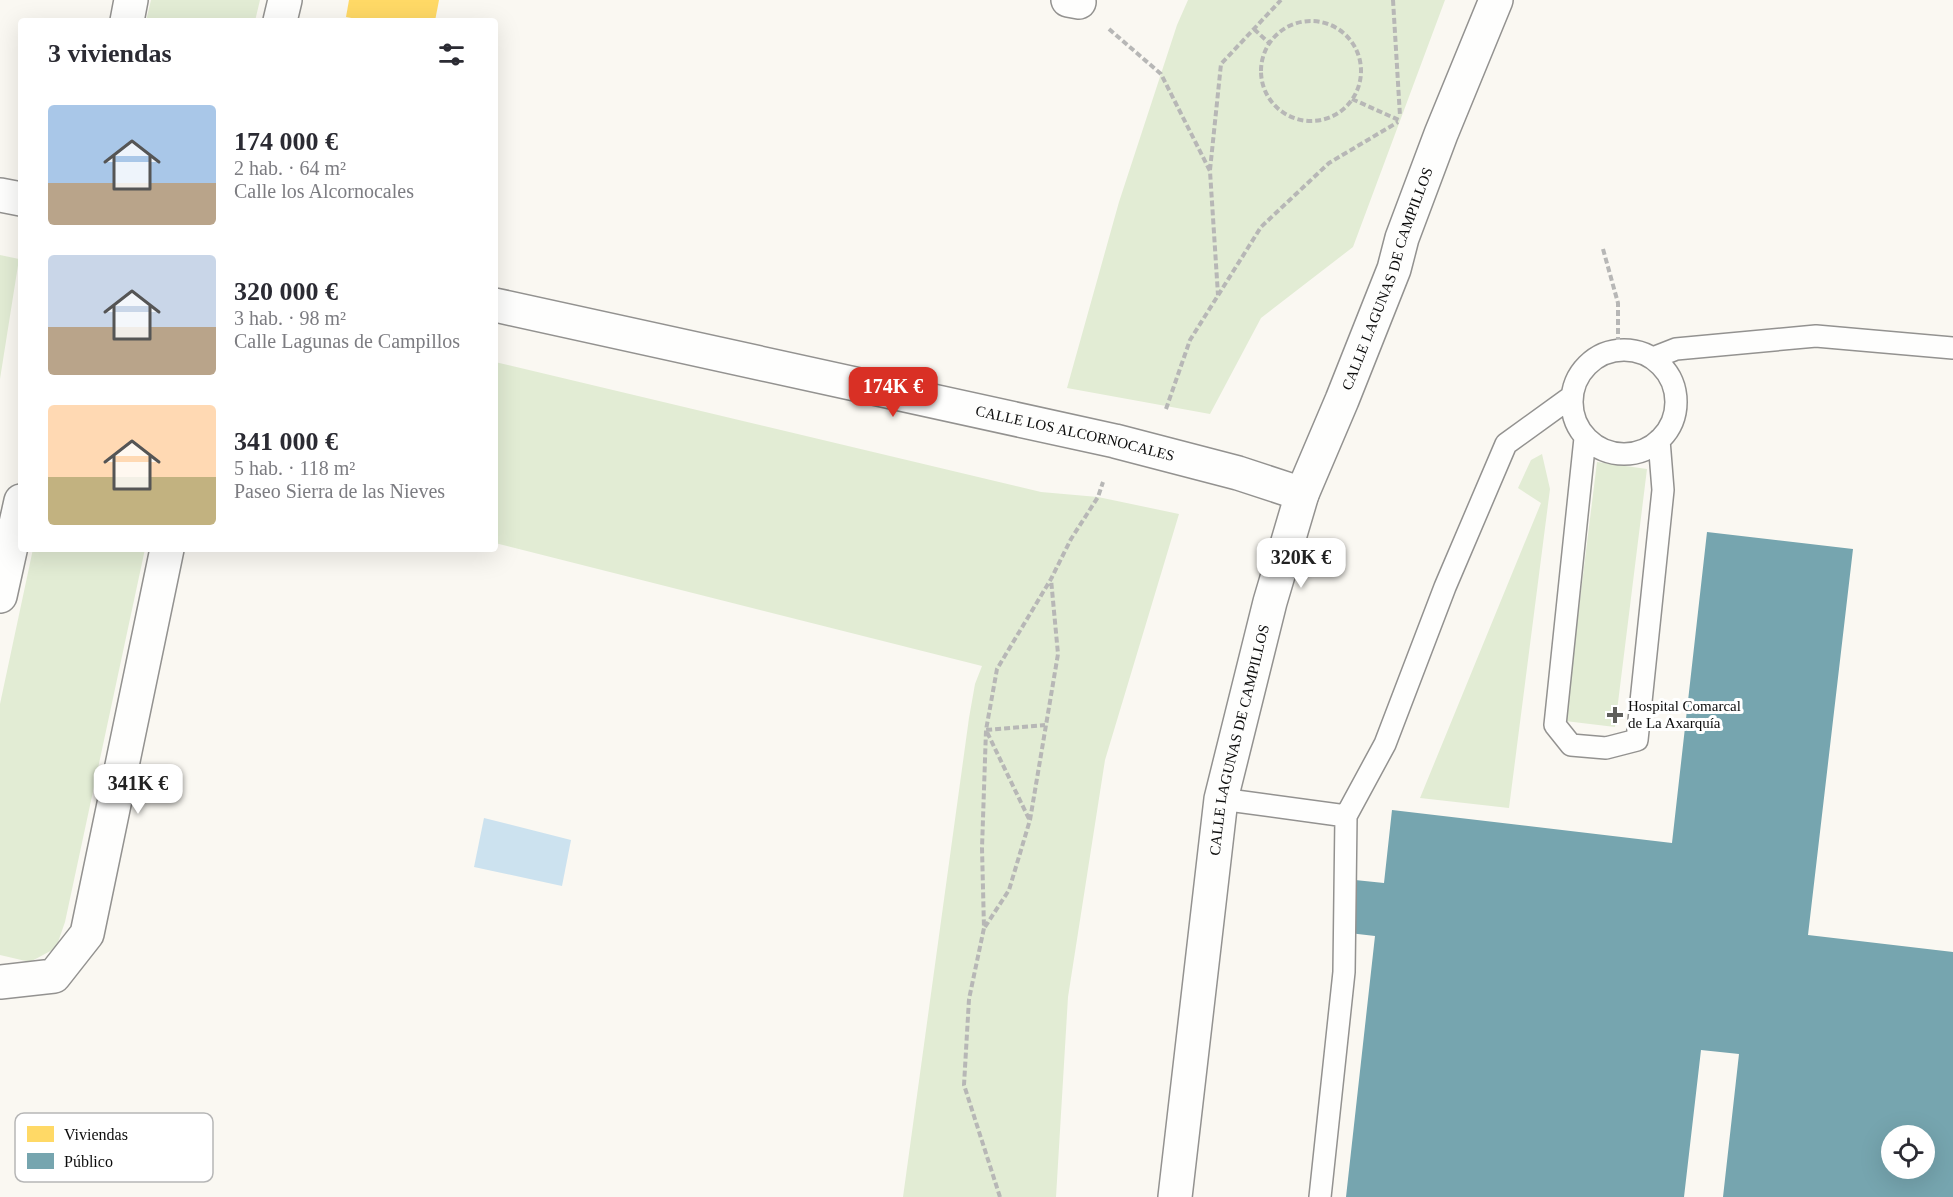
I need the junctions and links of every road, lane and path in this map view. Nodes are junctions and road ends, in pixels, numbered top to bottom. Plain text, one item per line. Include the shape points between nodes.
1 (131, 0) edge
2 (285, 0) edge
3 (1281, 0) edge
4 (1393, 0) edge
5 (1496, 0) edge
6 (1074, 1) edge
7 (128, 18) edge
8 (281, 18) edge
9 (1254, 29) junction
10 (1269, 43) junction
11 (1352, 99) junction
12 (1400, 121) junction
13 (1441, 134) junction
14 (1210, 171) junction
15 (0, 195) edge
16 (18, 198) edge
17 (1603, 249) dead end
18 (1218, 296) junction
19 (498, 305) edge
20 (1953, 348) edge
21 (1618, 349) junction
22 (1653, 358) junction
23 (1571, 397) junction
24 (1586, 438) junction
25 (1659, 440) junction
26 (1115, 441) junction
27 (1151, 452) junction
28 (1302, 494) junction
29 (18, 515) edge
30 (166, 552) edge
31 (1051, 579) junction
32 (0, 596) edge
33 (1045, 725) junction
34 (986, 730) junction
35 (1221, 799) junction
36 (1346, 816) junction
37 (1030, 820) junction
38 (984, 928) junction
39 (0, 982) edge
40 (1000, 1197) edge
41 (1175, 1197) edge
42 (1320, 1197) edge

1 - 7 street
2 - 8 street
3 - 9 path
4 - 12 path
5 - 13 street, CALLE LAGUNAS DE CAMPILLOS
6 - 14 path via 1161,74
9 - 10 path
9 - 14 path via 1221,64
10 - 11 path via 1263,57 1262,80 1272,102 1283,112 1313,121 1341,111
10 - 11 path via 1281,30 1297,22 1331,25 1356,49 1360,83
11 - 12 path
12 - 13 path
12 - 18 path via 1329,164 1261,227
13 - 28 street, CALLE LAGUNAS DE CAMPILLOS via 1394,269
14 - 18 path
15 - 16 street
17 - 21 path via 1618,303
18 - 27 path via 1190,340
19 - 26 street, CALLE LOS ALCORNOCALES
20 - 22 lane via 1816,336 1676,349
21 - 22 lane
21 - 23 lane via 1586,364
22 - 25 lane via 1672,382 1676,398 1669,428
23 - 24 lane via 1577,426
23 - 36 lane via 1506,444 1445,587 1385,744
24 - 25 lane via 1598,448 1630,454
24 - 25 lane via 1556,724 1571,745 1606,748 1636,740 1662,490
26 - 27 street, CALLE LOS ALCORNOCALES
26 - 31 path via 1098,497
27 - 28 street, CALLE LOS ALCORNOCALES via 1238,473
28 - 35 street, CALLE LAGUNAS DE CAMPILLOS via 1270,602
29 - 32 street
30 - 39 street via 87,934 54,976
31 - 33 path via 1058,654
31 - 34 path via 997,669
33 - 34 path
33 - 37 path
34 - 37 path
34 - 38 path
35 - 36 lane
35 - 41 street, CALLE LAGUNAS DE CAMPILLOS
36 - 42 lane via 1344,972
37 - 38 path via 1009,890
38 - 40 path via 969,999 964,1085

